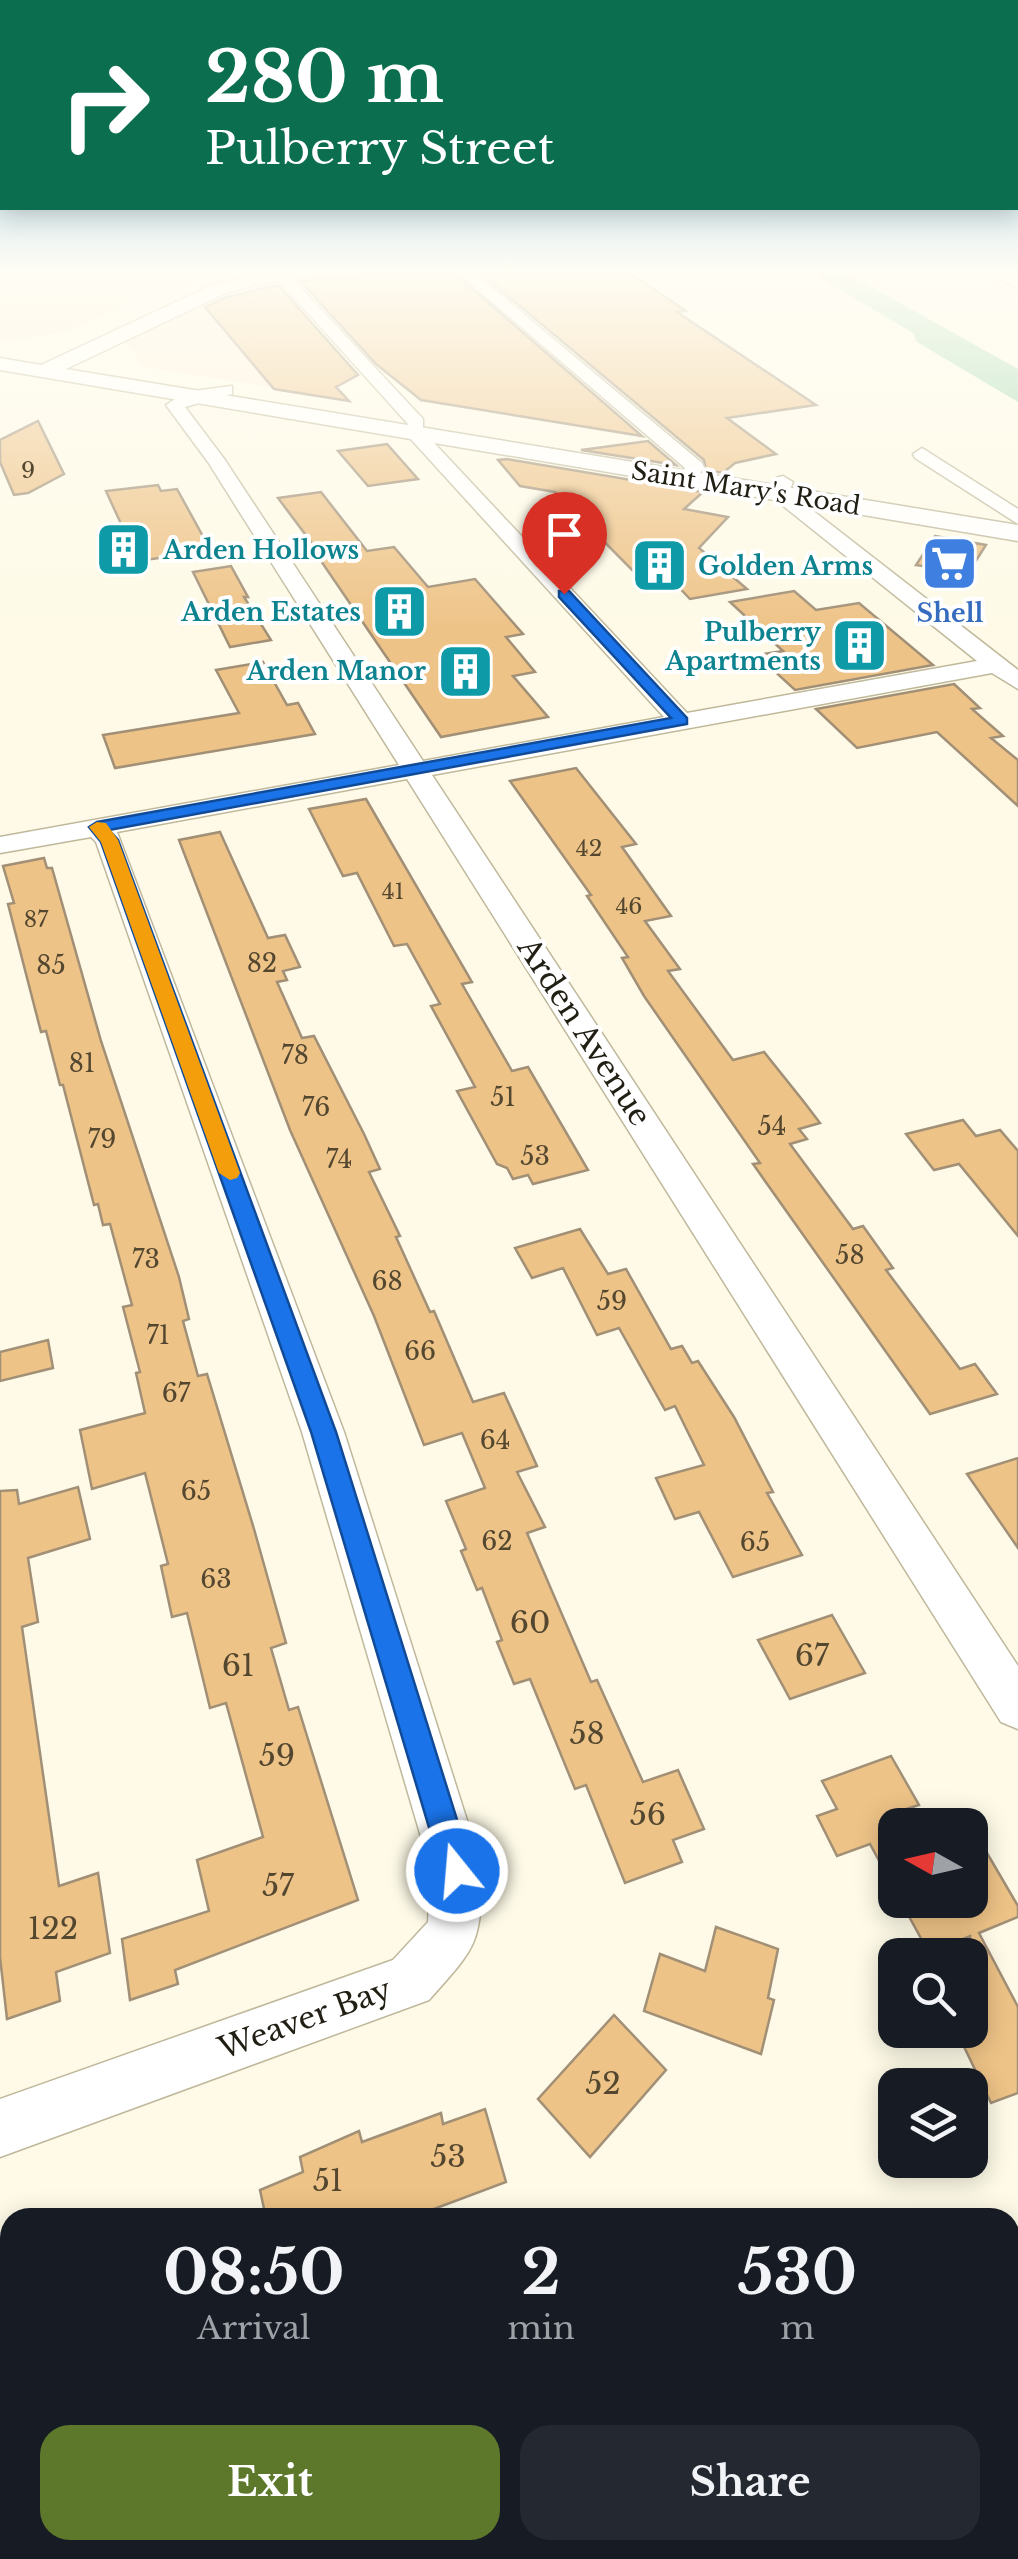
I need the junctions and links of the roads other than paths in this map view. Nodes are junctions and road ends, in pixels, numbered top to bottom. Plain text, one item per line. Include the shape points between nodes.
1 (158, 390) edge
2 (224, 390) edge
3 (228, 390) edge
4 (383, 390) edge
5 (599, 390) edge
6 (192, 396) junction
7 (416, 428) junction
8 (922, 454) dead end
9 (692, 473) junction
10 (781, 488) junction
11 (1018, 519) edge
12 (1018, 532) edge
13 (995, 665) junction
14 (1018, 682) edge
15 (681, 721) junction
16 (414, 769) junction
17 (97, 827) junction
18 (0, 844) edge
19 (1018, 1708) edge
20 (0, 2128) edge

1 - 6 main road, Saint Mary's Road
2 - 6 street
3 - 7 main road, Saint Mary's Road
4 - 7 street
5 - 9 street
6 - 7 main road, Saint Mary's Road
6 - 16 street, Arden Avenue via 175,405
7 - 9 main road, Saint Mary's Road
7 - 15 street
8 - 11 street
9 - 10 main road, Saint Mary's Road
10 - 11 main road, Saint Mary's Road
10 - 12 main road, Saint Mary's Road
10 - 13 street
13 - 14 street
13 - 15 street
15 - 16 street
16 - 17 street
16 - 19 street, Arden Avenue
17 - 18 street
17 - 20 street, Weaver Bay via 109,840 323,1432 457,1871 453,1933 410,1981

